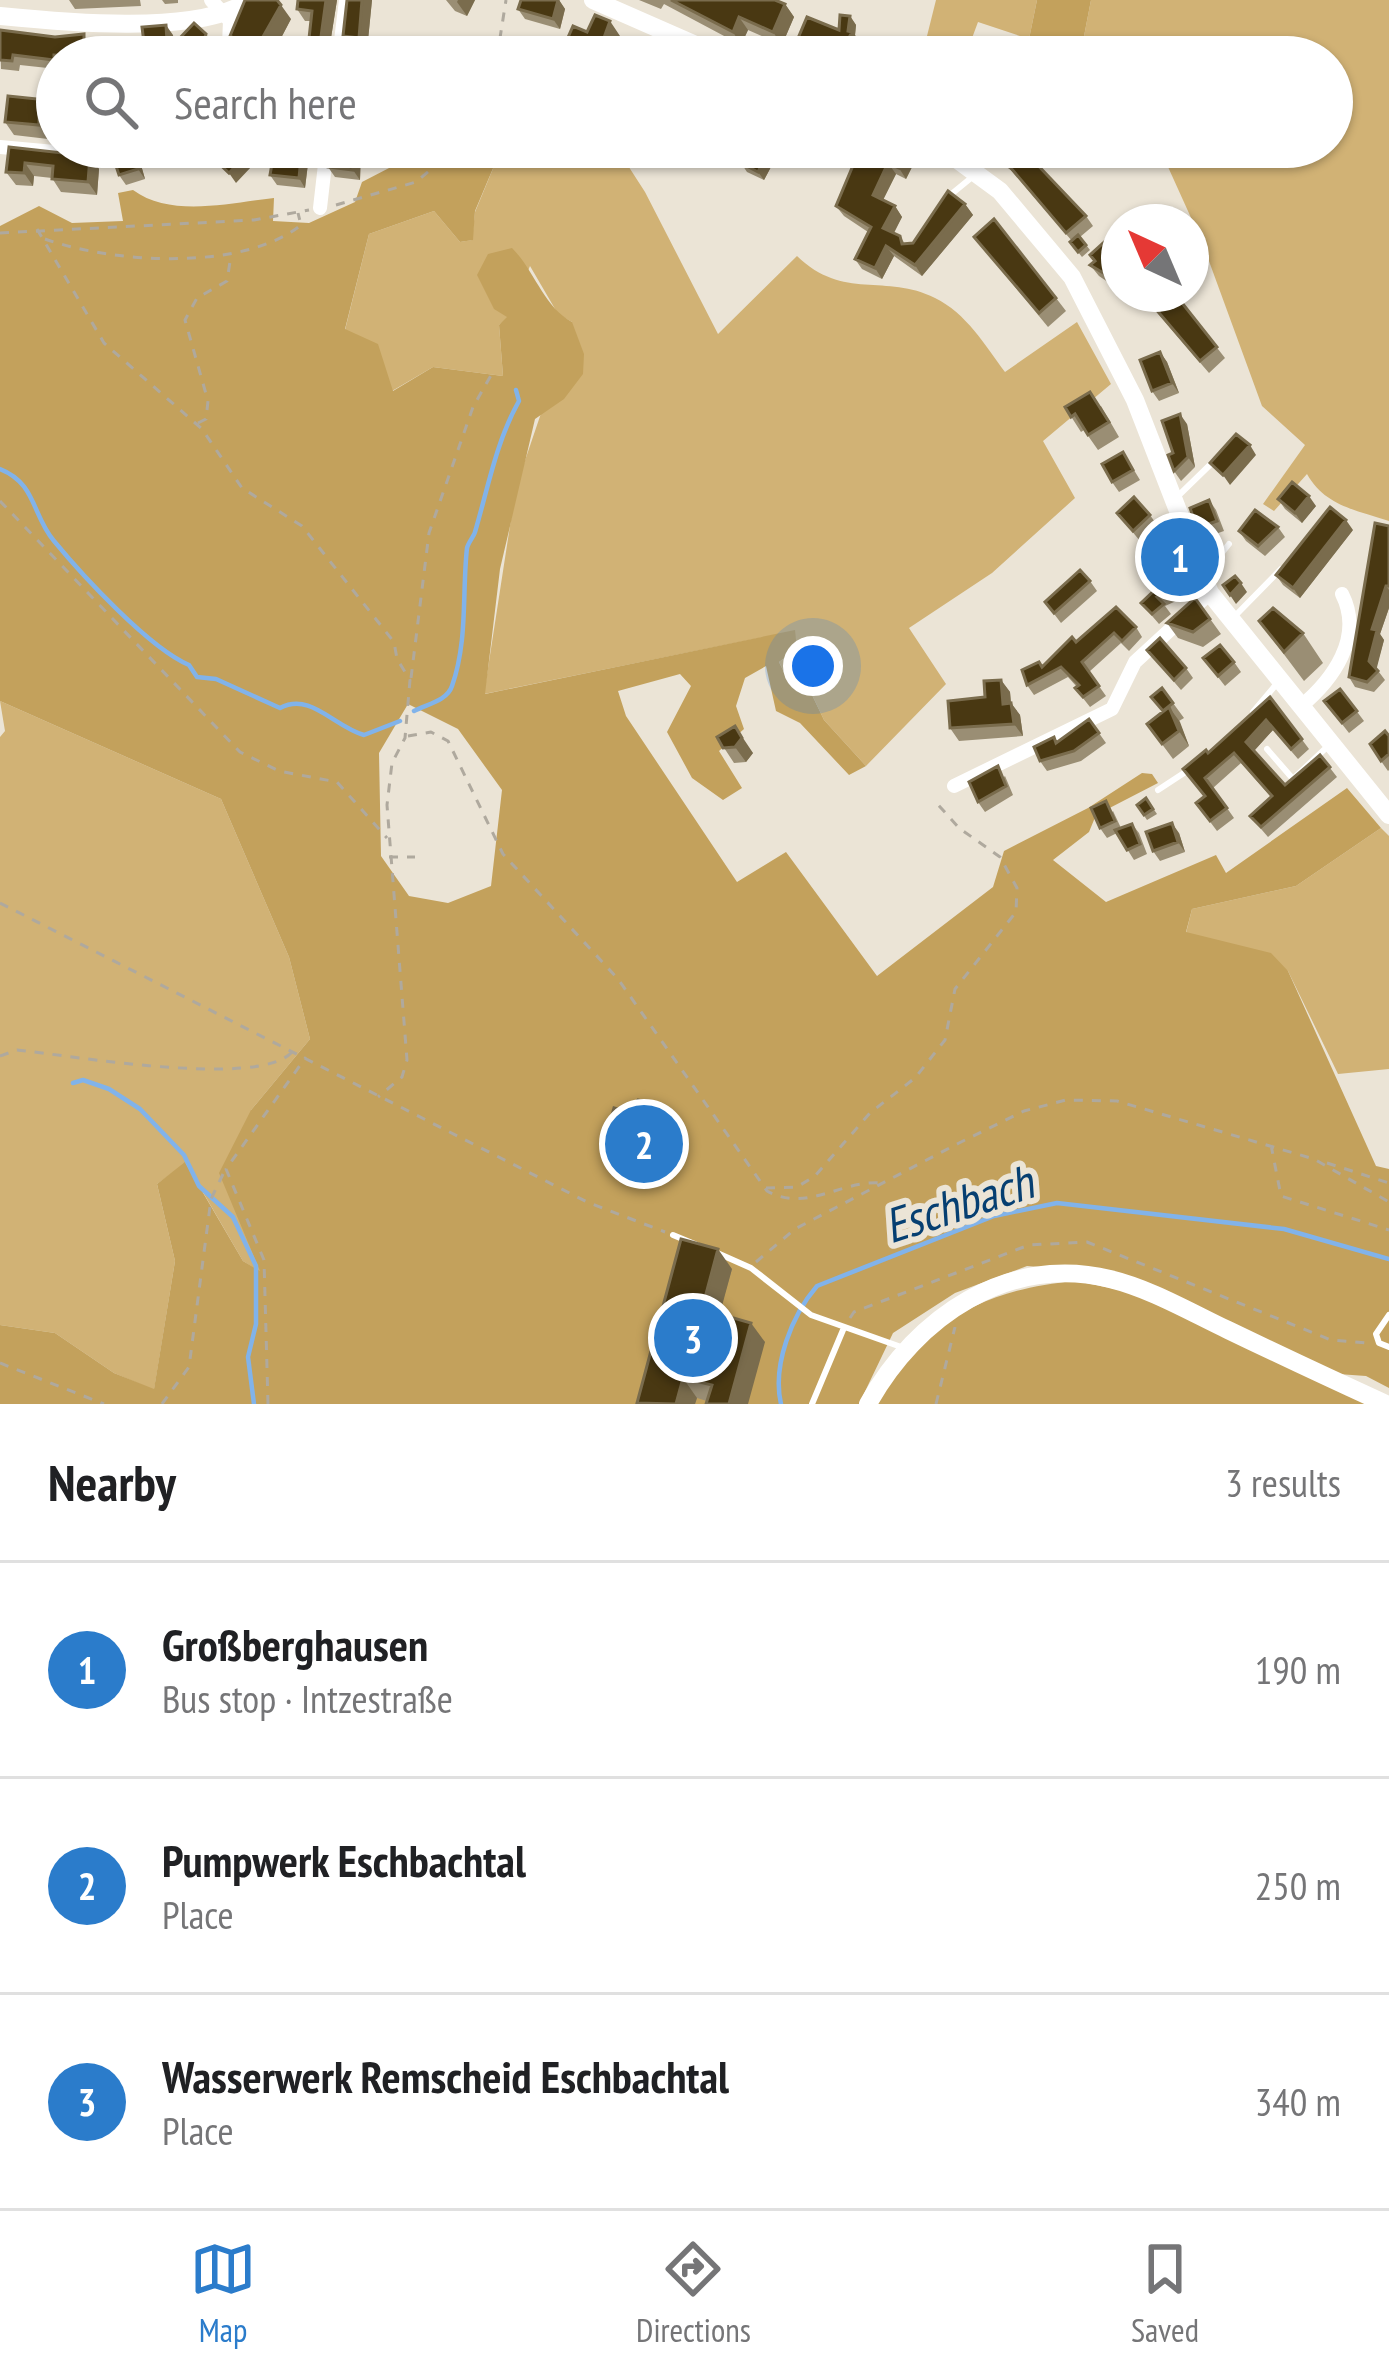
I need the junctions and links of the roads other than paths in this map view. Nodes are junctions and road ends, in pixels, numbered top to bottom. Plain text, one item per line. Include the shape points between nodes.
1 (250, 0) edge
2 (346, 0) edge
3 (593, 0) edge
4 (218, 6) edge
5 (0, 16) edge
6 (230, 36) edge
7 (342, 36) edge
8 (675, 36) edge
9 (0, 147) edge
10 (36, 150) edge
11 (325, 168) edge
12 (972, 168) edge
13 (976, 171) junction
14 (320, 208) road end
15 (937, 214) edge
16 (1217, 457) edge
17 (1173, 498) junction
18 (1229, 544) dead end
19 (1294, 554) edge
20 (1206, 584) junction
21 (1342, 594) dead end
22 (1230, 622) junction
23 (1279, 681) junction
24 (1300, 707) junction
25 (1243, 724) edge
26 (1330, 744) junction
27 (1267, 749) dead end
28 (1193, 766) edge
29 (954, 786) dead end
30 (1158, 790) dead end
31 (1389, 815) edge
32 (673, 1235) road end
33 (1389, 1316) edge
34 (843, 1330) junction
35 (1389, 1347) edge
36 (908, 1348) junction
37 (812, 1404) edge
38 (868, 1404) edge
39 (1386, 1404) edge

1 - 4 main road
2 - 7 street
3 - 8 main road
4 - 5 main road via 107,24
4 - 6 street
9 - 10 street
11 - 14 street
12 - 13 main road
13 - 15 lane
13 - 17 main road via 1072,278 1135,400
16 - 17 lane
17 - 20 main road
18 - 20 lane
19 - 22 lane
20 - 22 main road
20 - 29 street via 1135,662 1112,709
21 - 24 street via 1351,610 1340,663
22 - 23 main road
23 - 24 main road
23 - 25 lane
24 - 26 main road
26 - 27 lane via 1293,779
26 - 31 main road
28 - 30 lane
32 - 34 lane via 751,1268
33 - 35 lane via 1376,1334
34 - 36 lane
34 - 37 lane
36 - 38 main road
36 - 39 main road via 975,1295 1016,1278 1090,1275 1154,1295

